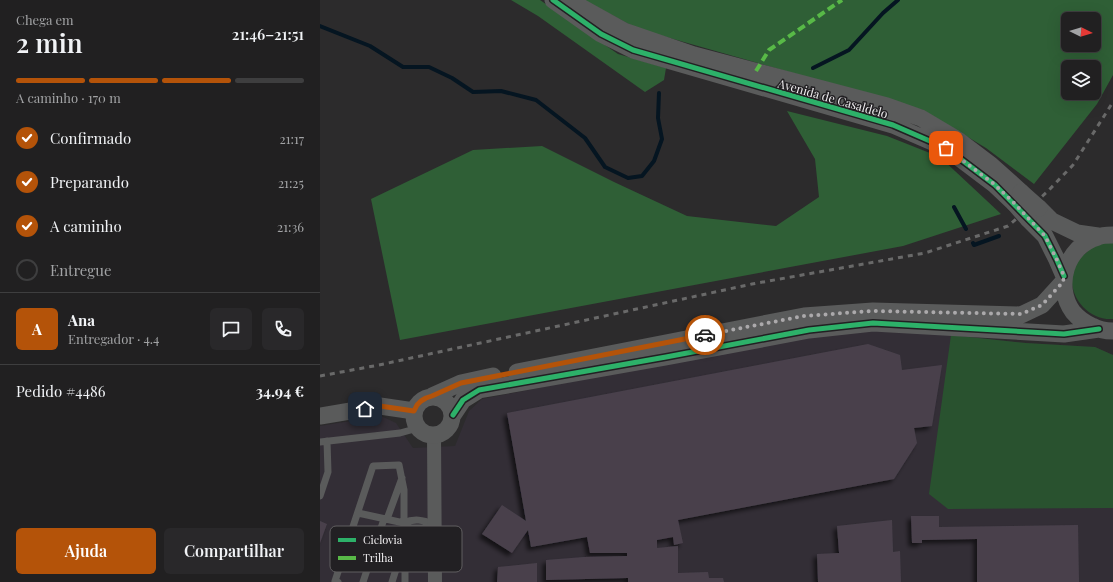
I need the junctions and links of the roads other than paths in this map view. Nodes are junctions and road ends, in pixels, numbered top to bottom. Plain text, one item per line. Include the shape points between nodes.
1 (553, 0) edge
2 (572, 0) edge
3 (1017, 198) junction
4 (1033, 214) junction
5 (1106, 236) edge
6 (1064, 279) junction
7 (1108, 331) edge
8 (432, 396) junction
9 (414, 411) junction
10 (453, 415) junction
11 (320, 416) edge
12 (418, 428) junction
13 (434, 436) junction
14 (324, 441) edge
15 (402, 478) junction
16 (320, 496) edge
17 (358, 513) junction
18 (386, 519) junction
19 (404, 523) junction
20 (435, 524) joint
21 (354, 526) edge
22 (383, 526) edge
23 (404, 526) edge
24 (338, 572) edge
25 (367, 572) edge
26 (395, 572) edge
27 (338, 582) edge
28 (363, 582) edge
29 (392, 582) edge

1 - 3 street, Avenida de Casaldelo via 601,34 633,50 893,125 946,148
2 - 3 street, Avenida de Casaldelo via 631,34 694,55 888,106 921,118 958,140 991,165
3 - 4 street, Avenida de Casaldelo, bridge
4 - 5 street, Avenida de Casaldelo via 1077,233
4 - 6 street, Avenida de Casaldelo
5 - 6 street via 1088,241 1079,247 1067,266
6 - 7 street, Avenida de Casaldelo via 1066,298 1073,312 1084,323
6 - 8 street via 1042,305 1021,314 872,311 804,316 461,383
7 - 10 street via 1064,334 873,323 809,330 479,390 463,400
8 - 9 street via 421,401
8 - 10 street via 444,400 452,409
9 - 11 street via 380,406
9 - 12 street
10 - 13 street via 445,432
12 - 13 street
12 - 14 lane via 400,433
13 - 20 street
14 - 16 lane via 328,472
15 - 17 lane via 399,465 373,466
15 - 18 lane
15 - 19 lane
17 - 18 lane
17 - 21 lane
18 - 19 lane
18 - 22 lane
19 - 20 lane via 410,520 423,520
19 - 23 lane
24 - 27 lane via 335,581
25 - 28 lane
26 - 29 lane

